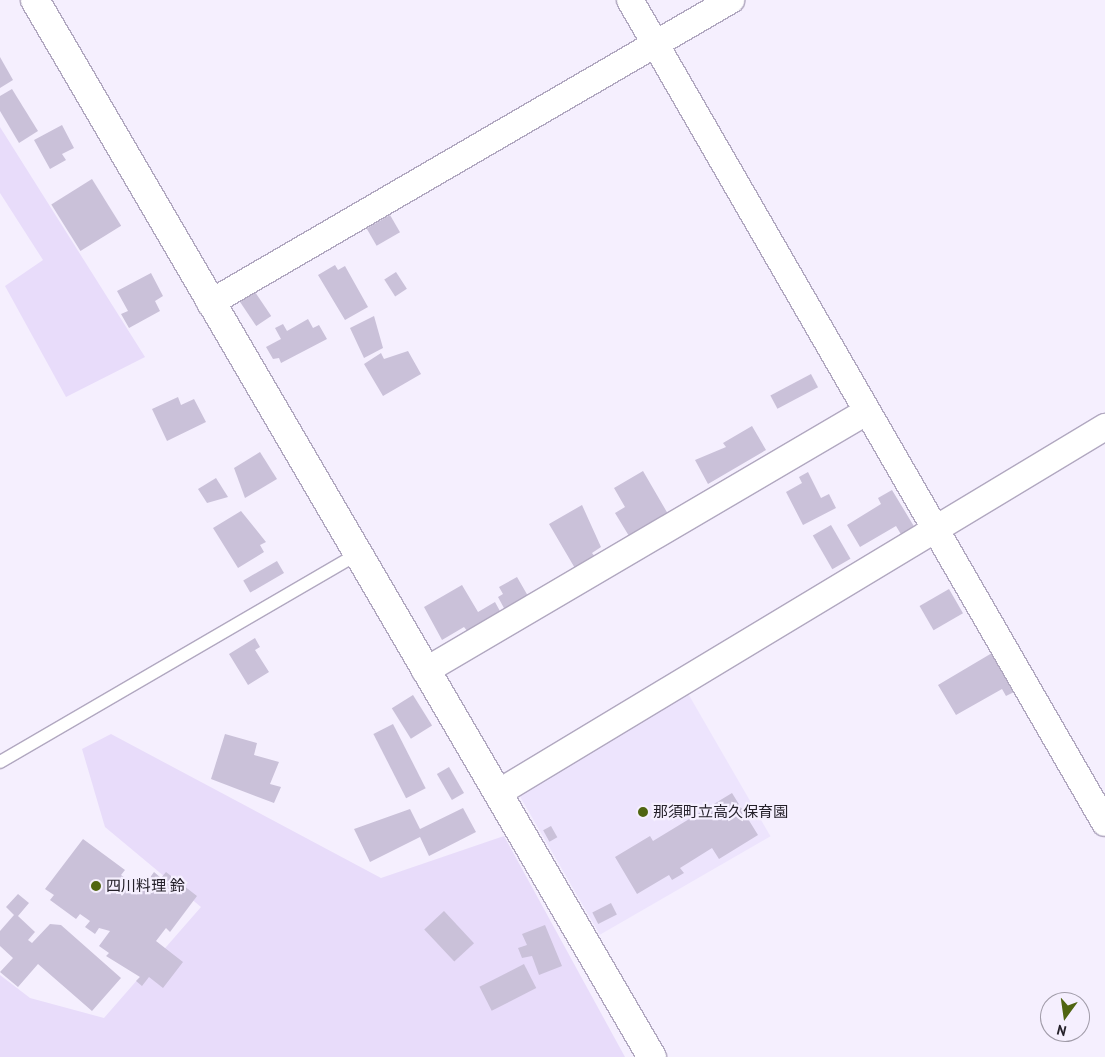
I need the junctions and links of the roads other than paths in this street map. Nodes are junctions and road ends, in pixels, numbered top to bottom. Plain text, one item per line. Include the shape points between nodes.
1 (36, 0) edge
2 (630, 0) edge
3 (731, 0) edge
4 (656, 44) junction
5 (210, 303) junction
6 (866, 412) junction
7 (1105, 427) edge
8 (934, 528) junction
9 (357, 554) junction
10 (425, 672) junction
11 (0, 762) edge
12 (498, 793) junction
13 (1105, 823) edge
14 (652, 1057) edge

1 - 5 street
2 - 4 street
3 - 4 street
4 - 5 street
4 - 6 street
5 - 9 street
6 - 8 street
6 - 10 street
7 - 8 street
8 - 12 street
8 - 13 street
9 - 10 street
9 - 11 lane
10 - 12 street
12 - 14 street

